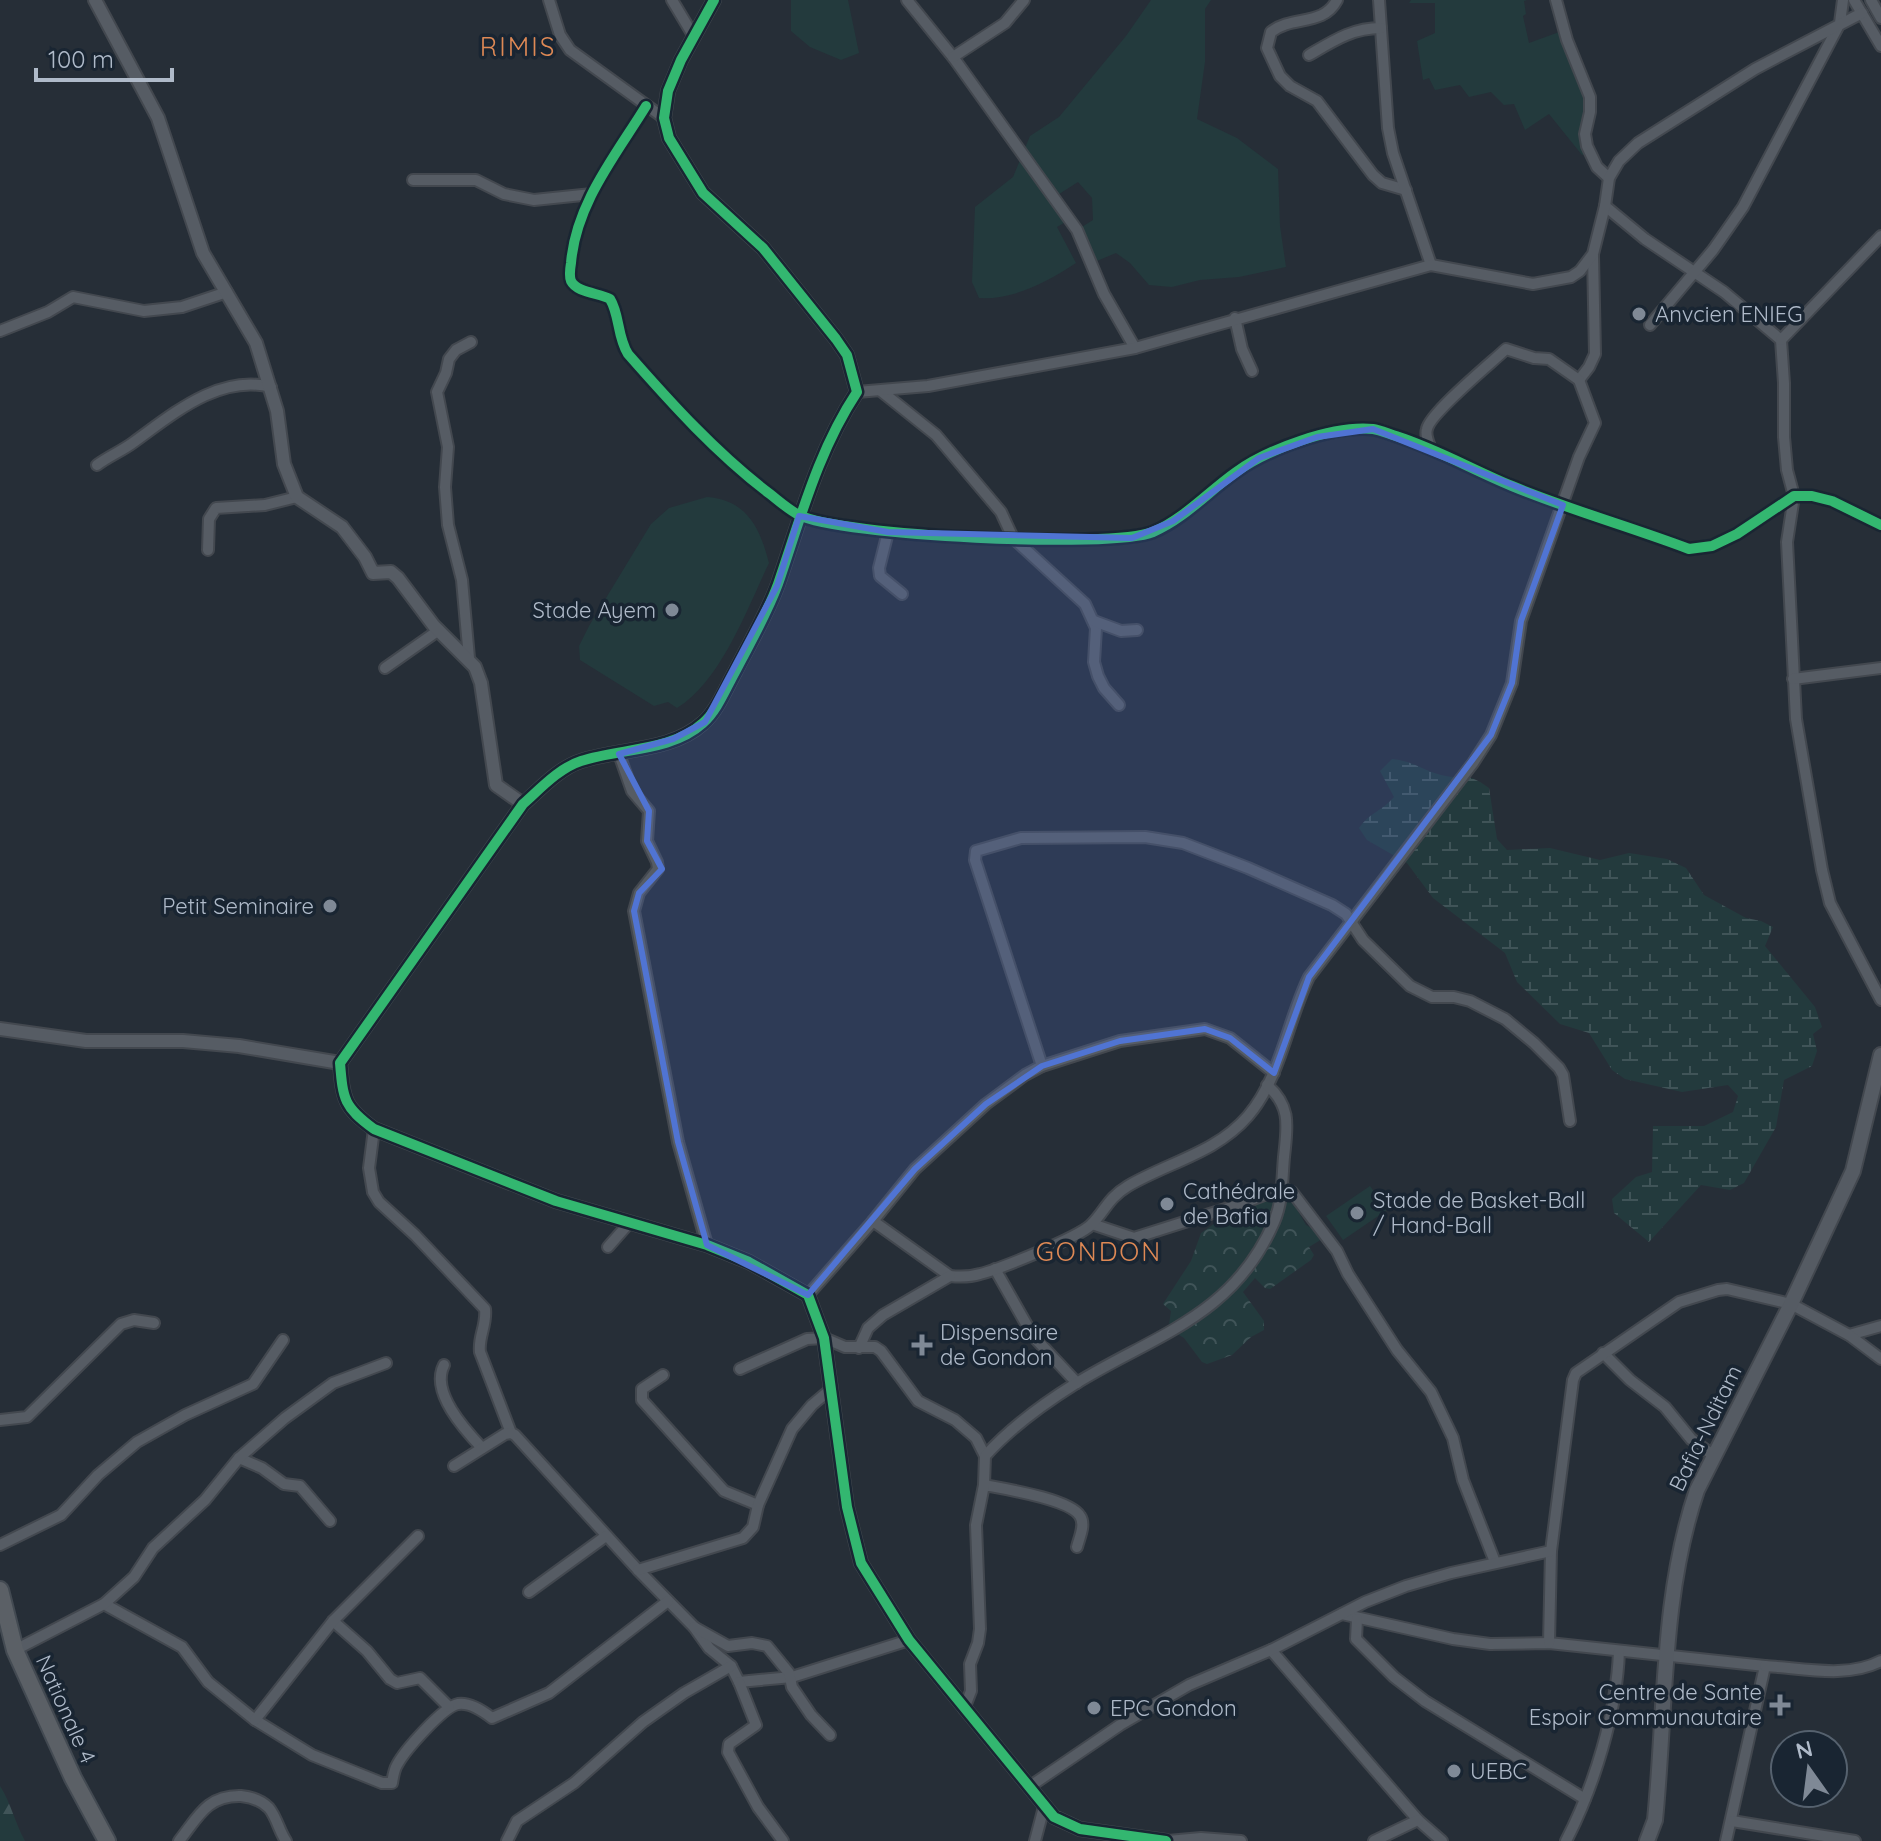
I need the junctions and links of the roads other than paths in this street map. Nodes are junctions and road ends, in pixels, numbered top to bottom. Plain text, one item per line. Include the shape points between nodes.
1 (95, 0) edge
2 (549, 0) edge
3 (672, 0) edge
4 (714, 0) edge
5 (907, 0) edge
6 (1024, 0) edge
7 (1337, 0) edge
8 (1379, 0) edge
9 (1556, 0) edge
10 (1843, 0) edge
11 (1867, 4) edge
12 (1881, 18) edge
13 (1840, 23) junction
14 (1381, 28) junction
15 (693, 35) junction
16 (1881, 46) edge
17 (1309, 55) dead end
18 (953, 57) junction
19 (646, 106) junction
20 (664, 118) junction
21 (1609, 178) junction
22 (413, 180) dead end
23 (1406, 190) junction
24 (592, 194) junction
25 (1605, 206) junction
26 (1881, 236) edge
27 (1593, 254) junction
28 (1431, 265) junction
29 (1696, 272) junction
30 (227, 292) junction
31 (1235, 318) junction
32 (1650, 325) dead end
33 (0, 331) edge
34 (1781, 340) junction
35 (471, 342) dead end
36 (1135, 348) junction
37 (1252, 371) dead end
38 (1579, 380) junction
39 (271, 387) junction
40 (881, 391) junction
41 (857, 392) junction
42 (1430, 447) junction
43 (97, 465) dead end
44 (1794, 496) junction
45 (297, 497) junction
46 (1563, 505) junction
47 (799, 516) junction
48 (1881, 525) edge
49 (888, 532) junction
50 (1013, 538) junction
51 (208, 550) dead end
52 (902, 594) dead end
53 (1094, 621) junction
54 (439, 630) junction
55 (1137, 630) dead end
56 (469, 658) junction
57 (385, 668) dead end
58 (1881, 668) edge
59 (1793, 679) junction
60 (1119, 705) dead end
61 (619, 754) junction
62 (523, 804) junction
63 (1351, 920) junction
64 (1881, 1000) edge
65 (0, 1029) edge
66 (1881, 1055) edge
67 (340, 1063) junction
68 (1042, 1066) junction
69 (1274, 1073) junction
70 (1267, 1085) junction
71 (1570, 1121) dead end
72 (374, 1129) junction
73 (1283, 1188) junction
74 (873, 1221) junction
75 (630, 1222) junction
76 (1092, 1224) junction
77 (707, 1245) junction
78 (608, 1247) dead end
79 (995, 1269) junction
80 (950, 1276) junction
81 (808, 1295) junction
82 (1791, 1304) junction
83 (154, 1323) dead end
84 (1881, 1326) edge
85 (1849, 1335) junction
86 (824, 1338) junction
87 (283, 1340) dead end
88 (859, 1348) junction
89 (1603, 1353) junction
90 (1881, 1359) edge
91 (386, 1363) dead end
92 (444, 1365) dead end
93 (740, 1369) dead end
94 (663, 1375) dead end
95 (1077, 1383) junction
96 (831, 1389) junction
97 (0, 1420) edge
98 (511, 1433) junction
99 (482, 1448) junction
100 (985, 1456) junction
101 (1714, 1456) junction
102 (239, 1458) junction
103 (454, 1466) dead end
104 (984, 1485) junction
105 (758, 1505) junction
106 (330, 1521) dead end
107 (418, 1536) dead end
108 (606, 1536) junction
109 (0, 1545) edge
110 (1077, 1547) dead end
111 (1551, 1551) junction
112 (1495, 1562) junction
113 (638, 1570) junction
114 (0, 1590) edge
115 (529, 1592) dead end
116 (668, 1601) junction
117 (104, 1604) junction
118 (1342, 1614) junction
119 (1357, 1619) junction
120 (333, 1621) junction
121 (694, 1627) junction
122 (909, 1640) junction
123 (1549, 1643) junction
124 (15, 1650) junction
125 (1271, 1650) junction
126 (1619, 1651) junction
127 (1666, 1656) junction
128 (1881, 1661) edge
129 (731, 1666) junction
130 (1765, 1666) junction
131 (792, 1677) junction
132 (739, 1682) junction
133 (449, 1707) junction
134 (964, 1709) junction
135 (255, 1720) junction
136 (830, 1735) dead end
137 (1029, 1787) junction
138 (1585, 1799) junction
139 (1044, 1807) junction
140 (1418, 1820) junction
141 (1732, 1821) junction
142 (107, 1841) edge
143 (179, 1841) edge
144 (286, 1841) edge
145 (507, 1841) edge
146 (783, 1841) edge
147 (1035, 1841) edge
148 (1167, 1841) edge
149 (1241, 1841) edge
150 (1374, 1841) edge
151 (1442, 1841) edge
152 (1566, 1841) edge
153 (1647, 1841) edge
154 (1726, 1841) edge
155 (1855, 1841) edge

1 - 30 street via 158,118 203,253
2 - 19 street via 570,50
3 - 15 street
4 - 15 street
5 - 18 street
6 - 18 street via 1005,23
7 - 23 street via 1319,18 1276,27 1268,39 1270,55 1284,82 1317,101 1373,175
8 - 14 street
9 - 21 street via 1590,97 1587,146
10 - 13 street
11 - 12 street
11 - 13 street
11 - 16 street
13 - 21 street via 1638,143
13 - 29 street via 1743,207
14 - 17 street via 1347,33
14 - 23 street via 1388,128
15 - 20 street via 668,91
18 - 36 street via 1077,230 1104,294
19 - 20 street
19 - 24 street
20 - 41 street via 669,138 703,193 763,248 841,347
21 - 25 street
22 - 24 street via 476,180 504,194 534,200
23 - 28 street
24 - 47 street via 573,239 573,285 610,299 628,354 722,453
25 - 27 street
25 - 29 street
26 - 34 street
27 - 28 street via 1571,277 1533,284
27 - 38 street via 1595,354
28 - 31 street
29 - 32 street
29 - 34 street
30 - 33 street via 182,307 144,311 73,297
30 - 39 street via 256,343
31 - 36 street
31 - 37 street
34 - 44 street via 1784,437
35 - 56 street via 449,359 437,392 448,447 448,525 462,580
36 - 40 street
38 - 42 street via 1549,359 1506,349 1429,422
38 - 46 street via 1595,423
39 - 43 street via 235,385 205,396
39 - 45 street via 284,464
40 - 41 street
40 - 50 street via 936,435 1001,512
41 - 47 street via 822,454
42 - 46 street
42 - 50 street via 1373,429 1317,437 1237,470 1154,532 1107,540
44 - 46 street via 1737,534 1689,549
44 - 48 street via 1832,501
44 - 59 street via 1787,542
45 - 51 street via 216,508 209,519
45 - 54 street via 342,527 373,573 391,572 398,578
46 - 63 street via 1521,621 1512,683 1491,735
47 - 49 street
47 - 61 street via 777,586 705,722 673,739
49 - 50 street
49 - 52 street via 880,576
50 - 53 street via 1085,604
53 - 55 street via 1121,631
53 - 60 street via 1098,676
54 - 56 street
54 - 57 street
56 - 62 street via 481,683 496,785
58 - 59 street
59 - 64 street via 1807,792 1830,903
61 - 62 street via 568,767
61 - 77 street via 632,791 650,817 647,841 658,869 639,893 634,911 678,1142
62 - 67 street
63 - 68 street via 1332,905 1183,843 1145,837 1021,838 976,851
63 - 69 street via 1309,977
63 - 71 street via 1363,940 1410,986 1432,997 1470,1001 1505,1019 1534,1043 1563,1075
65 - 67 street via 86,1041 239,1046
66 - 82 main road, Bafia-Nditam via 1853,1171
67 - 72 street via 348,1105
68 - 69 street via 1120,1041 1205,1029 1230,1038
68 - 74 street via 986,1104 915,1169
69 - 70 street
70 - 73 street via 1288,1119
70 - 76 street via 1231,1134 1126,1187
72 - 75 street via 556,1201
72 - 98 street via 369,1168 379,1202 485,1309 480,1352
73 - 76 street via 1134,1238
73 - 95 street via 1261,1245 1210,1307
73 - 112 street via 1292,1192 1337,1251 1387,1336 1431,1392 1453,1438 1463,1480
74 - 80 street
74 - 81 street
75 - 77 street
75 - 78 street
76 - 79 street
77 - 81 street
79 - 80 street
79 - 95 street via 1033,1336
80 - 88 street via 883,1315 868,1328
81 - 86 street
82 - 85 street
82 - 89 street via 1718,1290 1679,1302
82 - 101 main road, Bafia-Nditam
83 - 97 street via 121,1324 27,1417
84 - 85 street
85 - 90 street
86 - 88 street
86 - 93 street via 797,1342
86 - 96 street
87 - 109 street via 253,1384 137,1442 61,1515
88 - 100 street via 881,1351 918,1401 955,1420 976,1438
89 - 101 street
89 - 111 street via 1573,1380
91 - 102 street via 333,1383
92 - 99 street via 441,1374 449,1407
94 - 105 street via 642,1389 642,1400 724,1491
95 - 100 street via 1022,1421
96 - 105 street via 792,1429
96 - 122 street via 855,1546
98 - 99 street
98 - 108 street
99 - 103 street
100 - 104 street
101 - 127 main road, Bafia-Nditam via 1686,1521
102 - 106 street via 284,1484 300,1486
102 - 117 street
104 - 110 street via 1075,1510 1083,1525
104 - 134 street via 976,1525 979,1636
105 - 113 street via 753,1527 743,1538
107 - 120 street
108 - 113 street
108 - 115 street
111 - 112 street
111 - 123 street
112 - 118 street via 1406,1586
113 - 116 street
114 - 124 highway, Nationale 4
116 - 121 street
116 - 133 street via 549,1693 492,1718 461,1703
117 - 124 street
117 - 135 street via 182,1647 208,1682
118 - 119 street
118 - 125 street
119 - 123 street via 1490,1644
119 - 138 street via 1356,1639 1408,1688
120 - 133 street via 390,1679 397,1683 420,1678
120 - 135 street
121 - 129 street
121 - 131 street via 728,1646 767,1646
122 - 131 street
122 - 134 street
123 - 126 street
124 - 142 highway, Nationale 4
125 - 137 street via 1189,1685
125 - 140 street
126 - 127 street
126 - 138 street via 1603,1746
127 - 130 street
127 - 153 main road, Bafia-Nditam via 1655,1820
128 - 130 street via 1844,1671
129 - 132 street
129 - 145 street via 643,1722 574,1783 512,1825
130 - 141 street
131 - 132 street
131 - 136 street via 792,1687
132 - 146 street via 756,1725 729,1744 728,1752
133 - 135 street via 395,1767 392,1783 312,1755
134 - 137 street
137 - 139 street
138 - 152 street
139 - 147 street
139 - 148 street via 1080,1829
140 - 150 street
140 - 151 street
141 - 154 street
141 - 155 street
143 - 144 street via 206,1806 228,1796 262,1802
148 - 149 street

